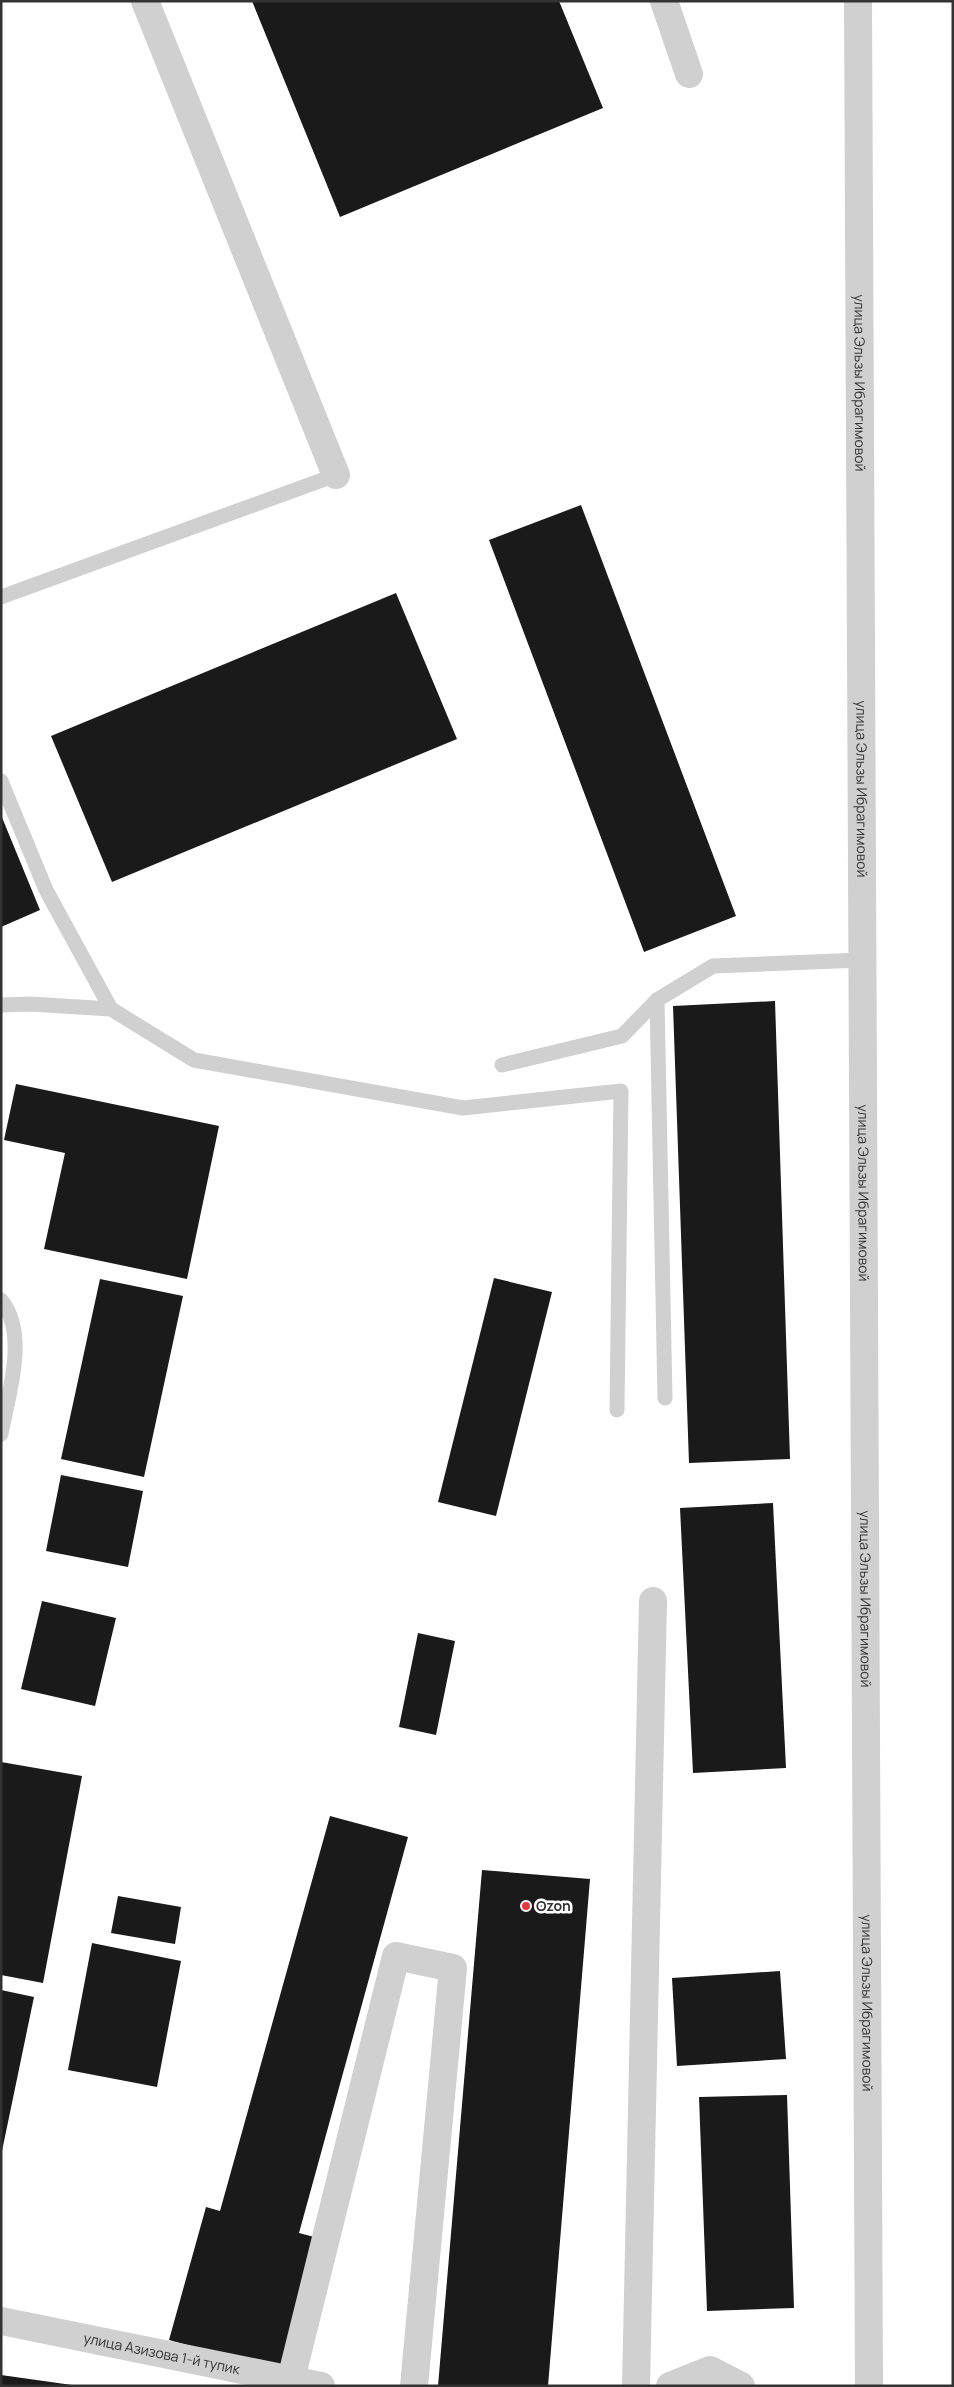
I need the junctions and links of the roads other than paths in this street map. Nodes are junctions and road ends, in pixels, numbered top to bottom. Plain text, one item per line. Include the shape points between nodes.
1 (145, 1) edge
2 (664, 1) edge
3 (858, 1) edge
4 (689, 74) dead end
5 (336, 475) joint
6 (1, 597) edge
7 (1, 781) edge
8 (862, 960) junction
9 (657, 1000) junction
10 (1, 1005) edge
11 (111, 1008) junction
12 (502, 1065) dead end
13 (1, 1300) edge
14 (666, 1398) dead end
15 (617, 1410) dead end
16 (1, 1434) edge
17 (653, 1601) dead end
18 (1, 2321) edge
19 (291, 2379) junction
20 (321, 2386) edge
21 (414, 2386) edge
22 (636, 2386) edge
23 (670, 2386) edge
24 (741, 2386) edge
25 (869, 2386) edge

1 - 5 street
2 - 4 street
3 - 8 street, улица Эльзы Ибрагимовой
5 - 6 lane
7 - 11 lane via 46,890
8 - 9 lane via 713,966
8 - 25 street, улица Эльзы Ибрагимовой
9 - 12 lane via 622,1036
9 - 14 lane
10 - 11 lane
11 - 15 lane via 194,1060 463,1108 621,1091
13 - 16 lane via 9,1309 17,1350
17 - 22 street
18 - 19 street, улица Азизова 1-й тупик
19 - 20 street, улица Азизова 1-й тупик
19 - 21 street via 396,1956 453,1968
23 - 24 street via 710,2370

